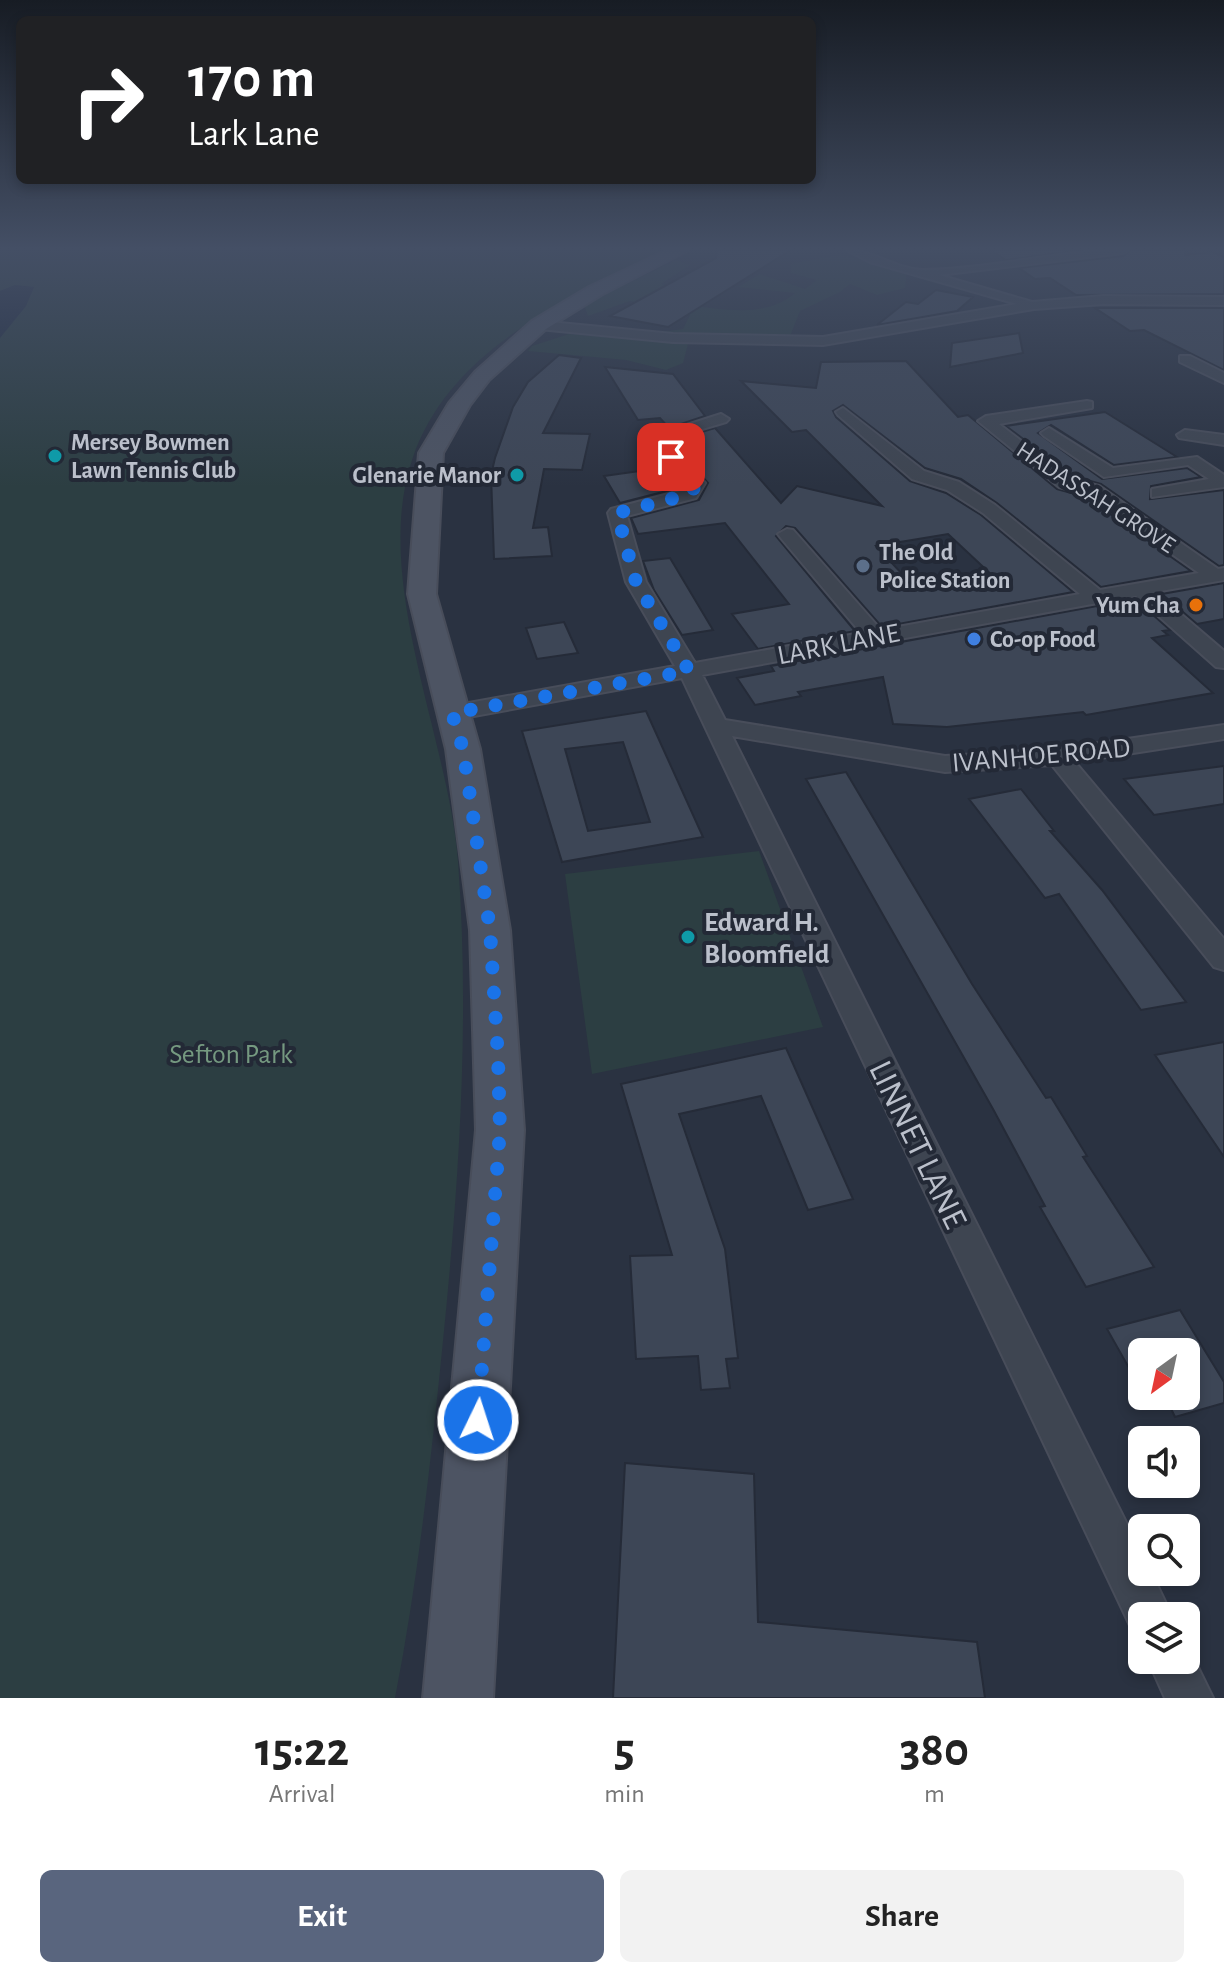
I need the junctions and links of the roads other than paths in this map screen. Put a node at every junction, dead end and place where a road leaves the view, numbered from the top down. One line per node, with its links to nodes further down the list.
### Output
1 (534, 329): 21 (street)
2 (583, 329): 3 (street)
3 (892, 329)
4 (1185, 359): 5 (street)
5 (1224, 379)
6 (1087, 405): 15 (street, HADASSAH GROVE)
7 (843, 412): 17 (street)
8 (721, 419): 20 (street, LINNET LANE)
9 (1049, 433): 11 (street)
10 (1224, 440): 11 (street)
11 (1187, 442): 12 (street)
12 (1224, 482): 13 (street)
13 (1158, 493)
14 (787, 534): 18 (street)
15 (1219, 575): 16 (street, LARK LANE)
16 (1140, 589): 17 (street, LARK LANE); 19 (street)
17 (1096, 597): 18 (street, LARK LANE)
18 (875, 636): 20 (street, LARK LANE)
19 (1224, 662)
20 (689, 671): 21 (street, LARK LANE); 22 (street, LINNET LANE)
21 (452, 713): 28 (street)
22 (715, 726): 24 (street, IVANHOE ROAD); 26 (street, LINNET LANE)
23 (1224, 732): 24 (street, IVANHOE ROAD)
24 (1058, 757): 25 (street)
25 (1224, 959)
26 (1142, 1602)
27 (1178, 1674): 29 (street)
28 (458, 1698)
29 (1189, 1698)

